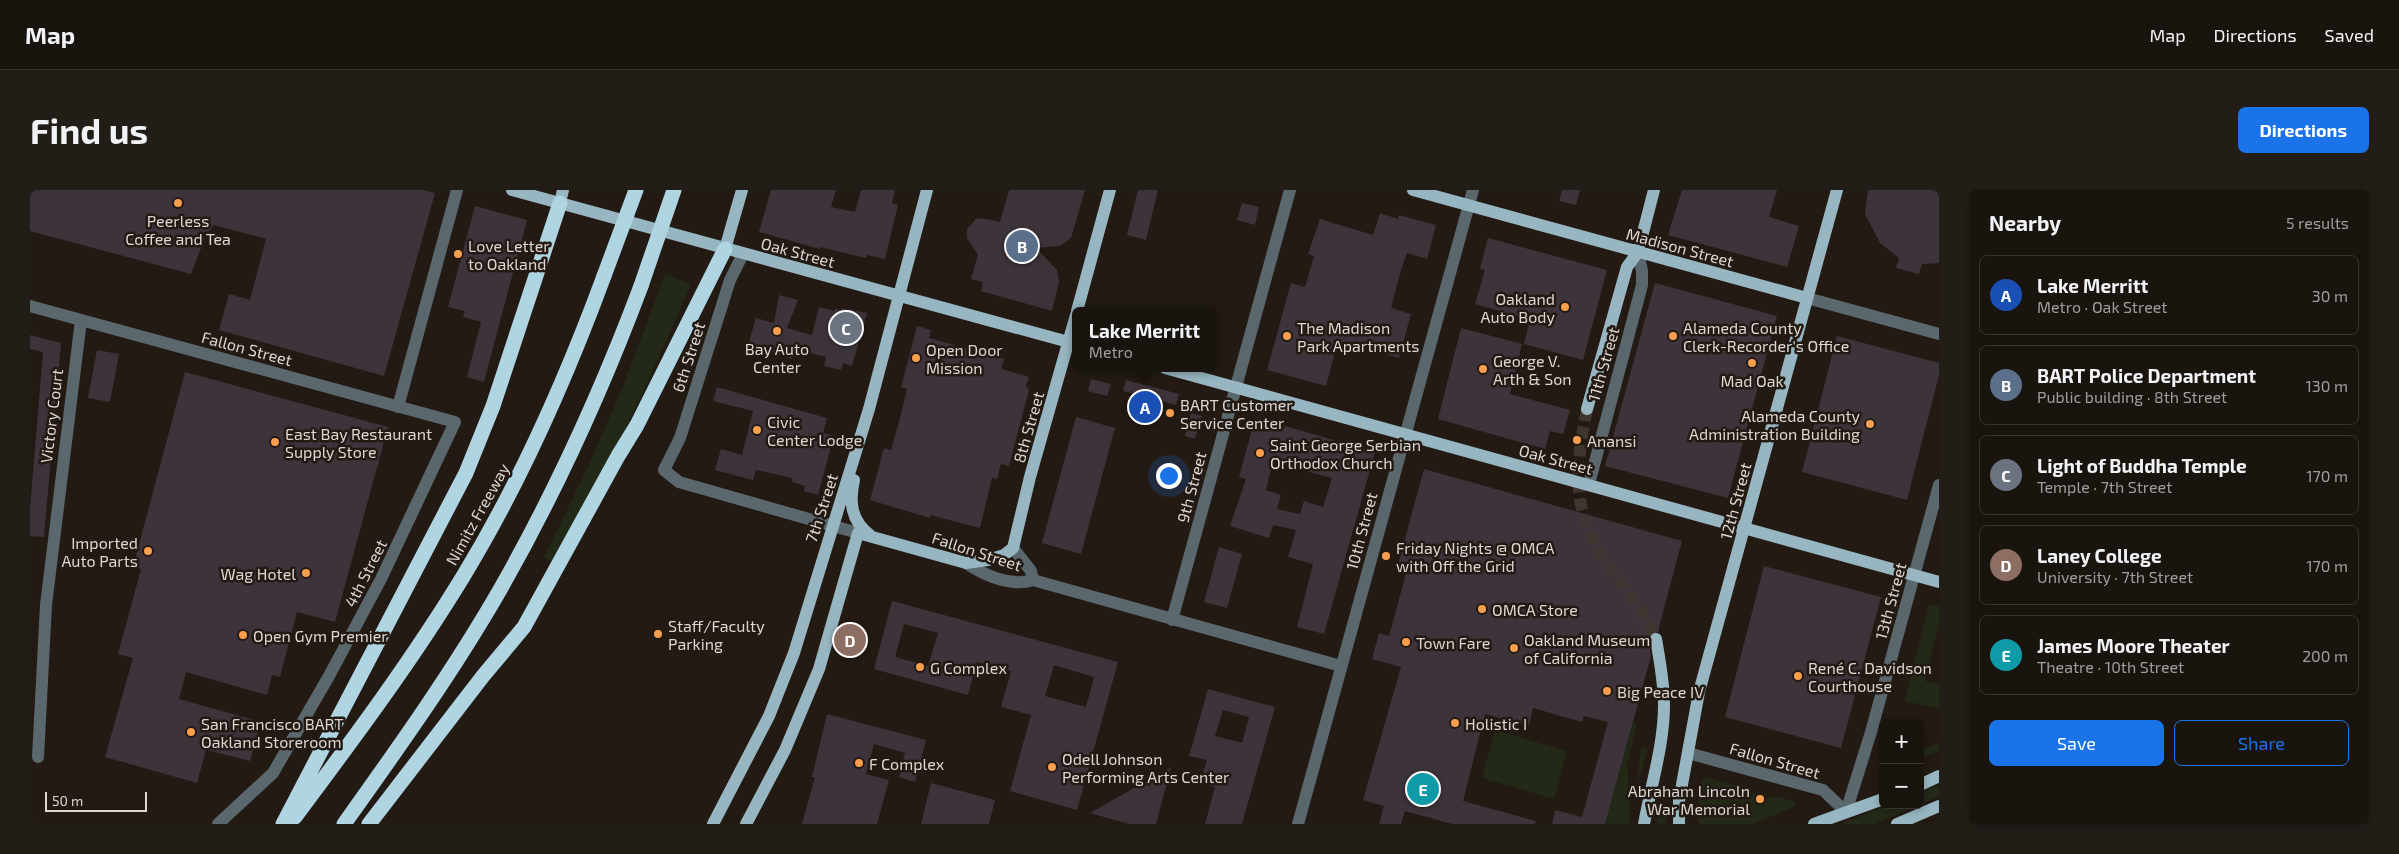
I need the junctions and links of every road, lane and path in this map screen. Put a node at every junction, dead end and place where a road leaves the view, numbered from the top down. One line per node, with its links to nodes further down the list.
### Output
1 (457, 190): 27 (street)
2 (512, 190): 13 (main road, Oak Street)
3 (636, 190): 56 (highway, Nimitz Freeway, bridge)
4 (674, 190): 57 (highway, bridge)
5 (742, 190): 15 (main road)
6 (927, 190): 18 (main road, 7th Street)
7 (1110, 190): 21 (main road)
8 (1290, 190): 26 (street, 9th Street)
9 (1413, 190): 14 (main road, Madison Street)
10 (1473, 190): 14 (street, 10th Street)
11 (1654, 190): 16 (main road, 11th Street)
12 (1837, 190): 19 (main road, 12th Street)
13 (562, 197): 15 (main road, Oak Street); 55 (highway)
14 (1468, 205): 16 (main road, Madison Street); 31 (street, 10th Street)
15 (725, 249): 17 (main road, Oak Street); 58 (highway)
16 (1638, 252): 19 (main road, Madison Street); 29 (main road, 11th Street); 33 (street, 11th Street)
17 (742, 254): 18 (main road, Oak Street); 32 (street, 6th Street)
18 (898, 296): 24 (main road, Oak Street); 28 (main road, 7th Street)
19 (1807, 298): 23 (street, Madison Street); 36 (main road, 12th Street)
20 (30, 306): 22 (street, Fallon Street)
21 (1079, 307)
22 (81, 320): 27 (street, Fallon Street); 48 (street, Victory Court)
23 (1939, 334)
24 (1072, 343): 39 (main road, 8th Street)
25 (1179, 372): 26 (main road, Oak Street)
26 (1235, 388): 31 (main road, Oak Street); 44 (street, 9th Street)
27 (398, 407): 30 (street, Fallon Street)
28 (868, 409): 35 (main road, 7th Street); 38 (main road)
29 (1587, 409)
30 (455, 422): 54 (street, 4th Street)
31 (1404, 435): 33 (main road, Oak Street); 46 (street, 10th Street)
32 (664, 470): 35 (street, Fallon Street)
33 (1589, 484): 36 (main road, Oak Street)
34 (1939, 485): 41 (street, 13th Street)
35 (831, 527): 37 (street, Fallon Street); 59 (main road, 7th Street)
36 (1744, 528): 41 (main road, Oak Street); 47 (main road, 12th Street)
37 (858, 533): 38 (main road, Fallon Street); 60 (main road)
38 (872, 536): 40 (main road, Fallon Street)
39 (1013, 548): 40 (main road); 42 (street)
40 (966, 563): 42 (street, Fallon Street)
41 (1914, 575): 43 (main road, Oak Street); 53 (street, 13th Street)
42 (1033, 580): 44 (street, Fallon Street)
43 (1939, 582)
44 (1172, 620): 46 (street, Fallon Street)
45 (1656, 639): 62 (main road)
46 (1341, 666): 61 (street, 10th Street)
47 (1688, 753): 53 (street, Fallon Street); 63 (main road, 12th Street)
48 (38, 756)
49 (1939, 776): 50 (main road)
50 (1924, 783)
51 (1879, 800): 53 (main road)
52 (1939, 806): 65 (main road)
53 (1846, 812): 64 (main road)
54 (218, 824)
55 (283, 824)
56 (290, 824)
57 (344, 824)
58 (369, 824)
59 (713, 824)
60 (746, 824)
61 (1298, 824)
62 (1644, 824)
63 (1679, 824)
64 (1814, 824)
65 (1897, 824)

